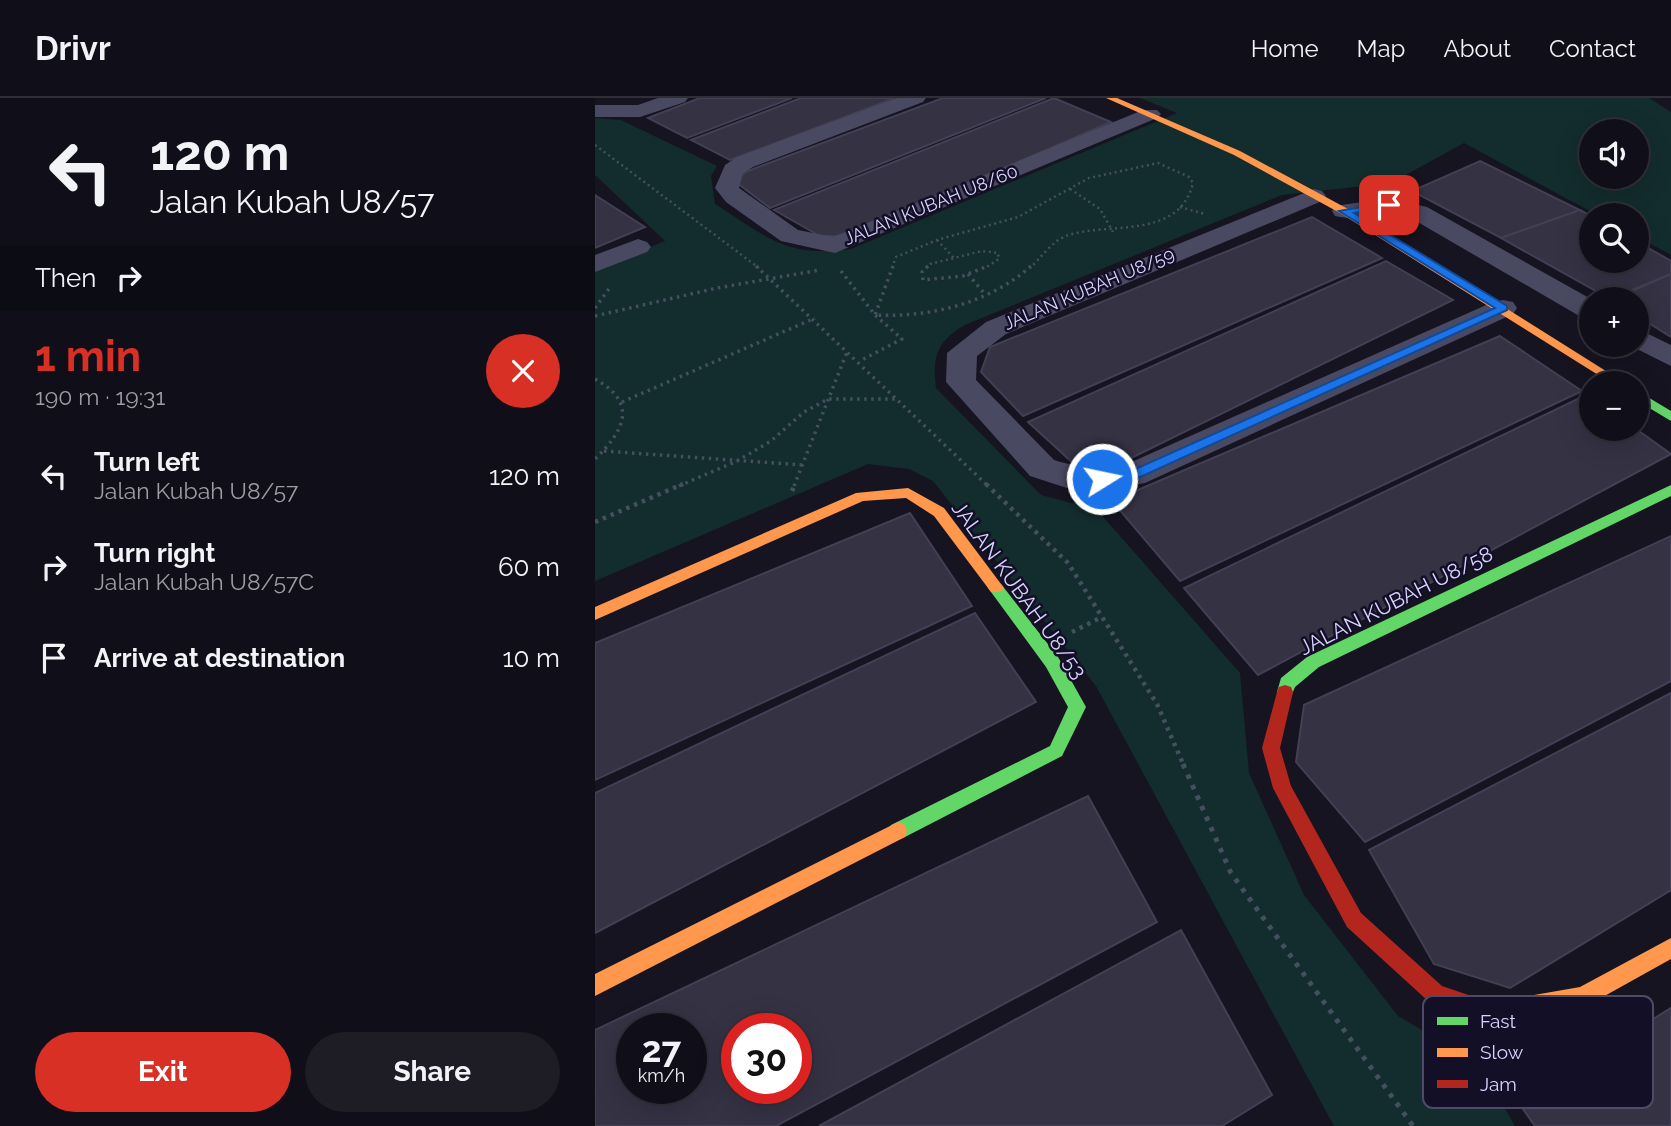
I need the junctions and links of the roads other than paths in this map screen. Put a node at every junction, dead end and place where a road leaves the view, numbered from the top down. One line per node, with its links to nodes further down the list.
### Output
1 (678, 98): 4 (street)
2 (916, 98): 5 (street, JALAN KUBAH U8/60)
3 (1110, 98): 5 (street)
4 (595, 111)
5 (1150, 114): 6 (street)
6 (1314, 196): 7 (street); 11 (street, JALAN KUBAH U8/59)
7 (1344, 211): 10 (street); 11 (street)
8 (638, 247): 9 (street)
9 (595, 264)
10 (1579, 304)
11 (1503, 308): 14 (street)
12 (1649, 344): 13 (street)
13 (1671, 357)
14 (1600, 371)
15 (1649, 403): 16 (street)
16 (1671, 417)
17 (1671, 490): 21 (street, JALAN KUBAH U8/58)
18 (595, 614): 20 (street, JALAN KUBAH U8/53)
19 (1671, 948): 22 (street, JALAN KUBAH U8/58)
20 (595, 985)
21 (1440, 996)
22 (1585, 996)

